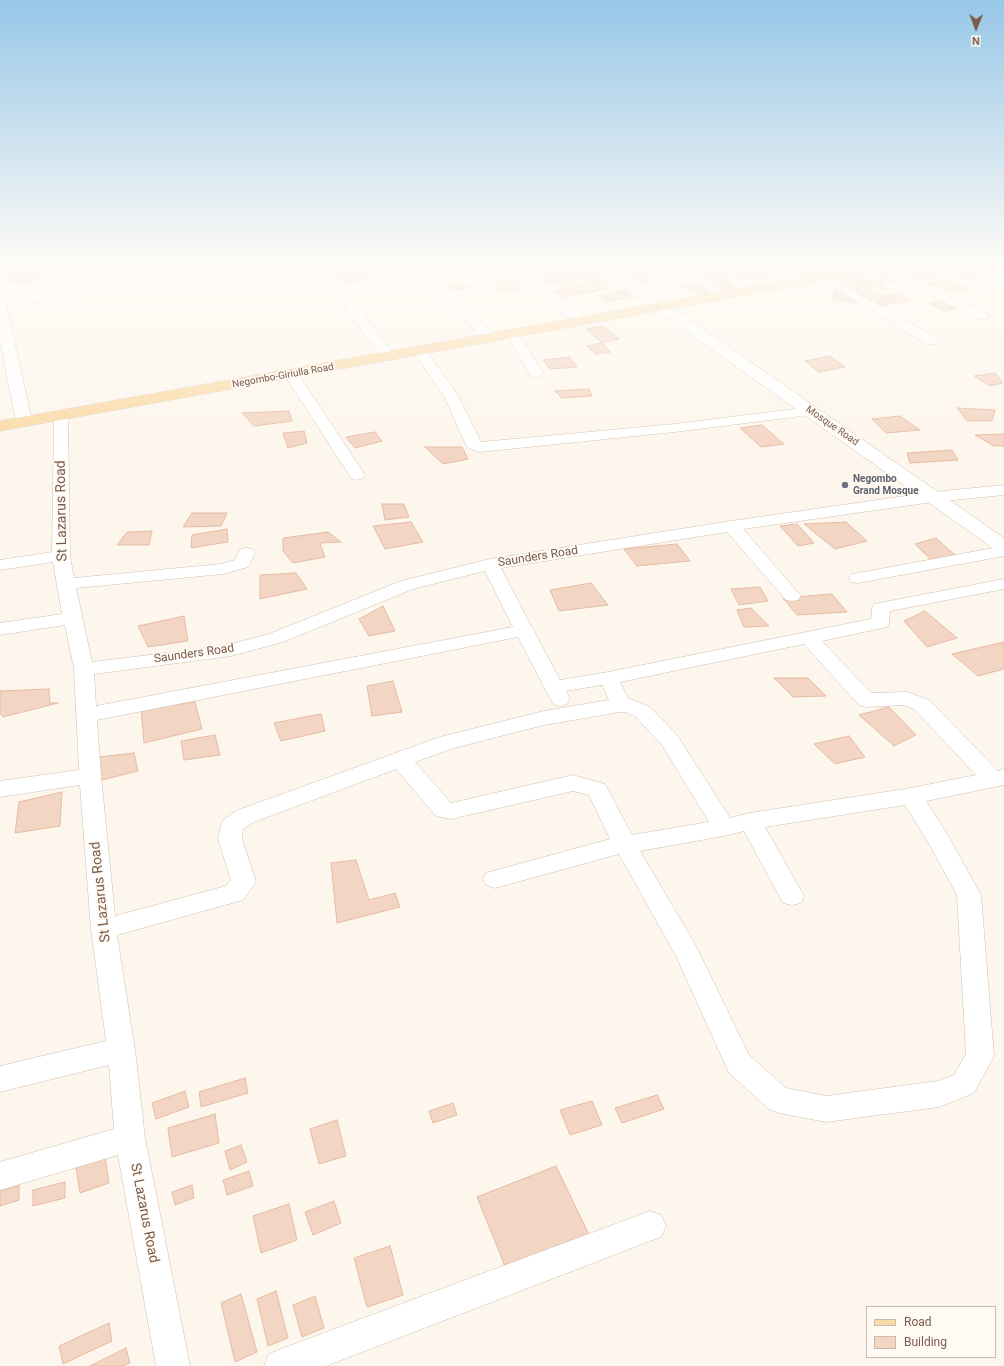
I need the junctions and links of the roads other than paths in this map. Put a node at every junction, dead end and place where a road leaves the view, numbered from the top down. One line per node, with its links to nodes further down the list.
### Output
1 (4, 328): 16 (street)
2 (367, 328): 11 (street)
3 (480, 328): 8 (street)
4 (542, 328): 7 (main road, Negombo-Giriulla Road)
5 (692, 328): 14 (street, Mosque Road)
6 (909, 328): 9 (street)
7 (512, 333): 8 (main road, Negombo-Giriulla Road); 12 (street)
8 (488, 337): 10 (main road, Negombo-Giriulla Road)
9 (932, 341)
10 (419, 350): 11 (main road, Negombo-Giriulla Road); 14 (street)
11 (388, 356): 13 (main road, Negombo-Giriulla Road)
12 (536, 373)
13 (291, 374): 15 (main road, Negombo-Giriulla Road); 18 (street)
14 (810, 411): 20 (street, Mosque Road)
15 (61, 416): 16 (main road, Negombo-Giriulla Road); 25 (street, St Lazarus Road)
16 (24, 421): 17 (main road, Negombo-Giriulla Road)
17 (0, 426)
18 (357, 475)
19 (1004, 490): 20 (street, Saunders Road)
20 (934, 498): 21 (street, Saunders Road); 22 (street, Mosque Road)
21 (731, 526): 26 (street, Saunders Road); 31 (street)
22 (1004, 547)
23 (1004, 551): 28 (street)
24 (246, 554): 29 (street)
25 (61, 556): 27 (street); 29 (street, St Lazarus Road)
26 (490, 564): 34 (street); 36 (street, Saunders Road)
27 (0, 565)
28 (858, 578)
29 (66, 584): 32 (street, St Lazarus Road)
30 (1004, 584): 35 (street)
31 (792, 596)
32 (72, 618): 33 (street); 36 (street, St Lazarus Road)
33 (0, 629)
34 (526, 630): 37 (street); 39 (street)
35 (809, 638): 37 (street); 42 (street)
36 (84, 669): 39 (street, St Lazarus Road)
37 (608, 678): 38 (street)
38 (621, 705): 40 (street); 46 (street)
39 (86, 715): 41 (street, St Lazarus Road)
40 (401, 760): 47 (street); 50 (street)
41 (90, 776): 43 (street); 50 (street, St Lazarus Road)
42 (999, 778): 44 (street)
43 (0, 789)
44 (911, 796): 45 (street); 47 (street)
45 (750, 821): 46 (street); 49 (street)
46 (724, 828): 47 (street)
47 (625, 845): 48 (street)
48 (495, 878)
49 (792, 896)
50 (104, 929): 51 (street, St Lazarus Road)
51 (121, 1050): 52 (street); 53 (street, St Lazarus Road)
52 (0, 1079)
53 (130, 1138): 54 (street); 56 (street, St Lazarus Road)
54 (0, 1176)
55 (650, 1226): 57 (street)
56 (173, 1366)
57 (281, 1366)

